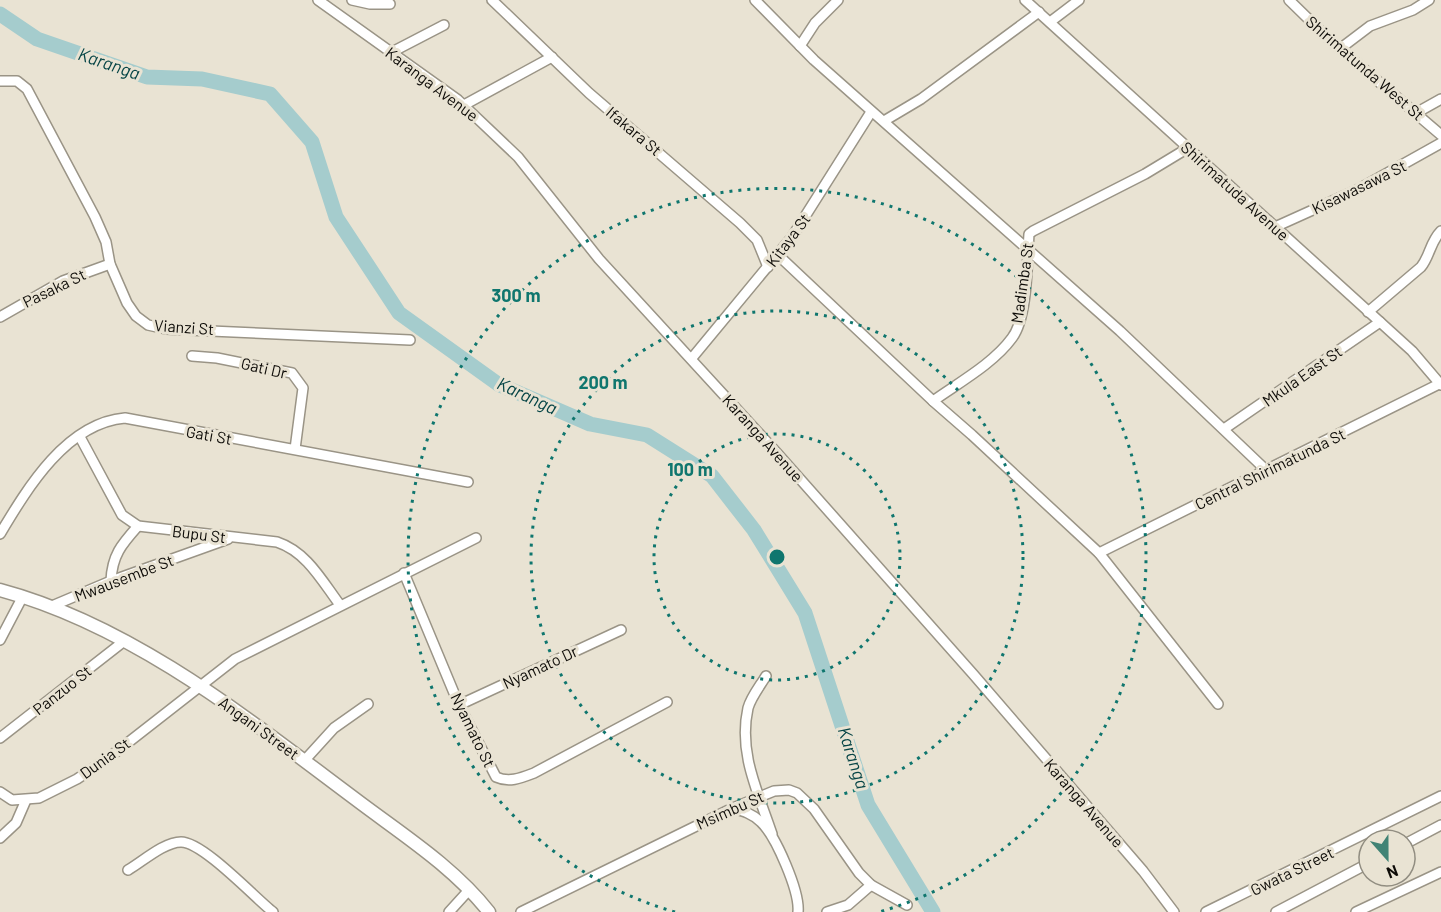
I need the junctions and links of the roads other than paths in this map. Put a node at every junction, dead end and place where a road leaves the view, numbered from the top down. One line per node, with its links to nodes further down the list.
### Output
1 (332, 0): 10 (street)
2 (352, 0): 11 (street)
3 (492, 0): 18 (street, Ifakara St)
4 (755, 0): 15 (street)
5 (838, 0): 15 (street)
6 (1025, 0): 12 (street, Shirimatuda Avenue)
7 (1079, 0): 13 (street)
8 (1289, 0): 16 (street, Shirimatunda West St)
9 (1429, 0): 16 (street)
10 (320, 1): 17 (street, Karanga Avenue)
11 (390, 4)
12 (1039, 12): 13 (street, Shirimatuda Avenue); 24 (street)
13 (1050, 22): 27 (street, Shirimatuda Avenue)
14 (444, 25): 17 (street)
15 (800, 46): 22 (street)
16 (1341, 48): 23 (street, Shirimatunda West St)
17 (392, 52): 21 (street, Karanga Avenue)
18 (552, 57): 21 (street); 33 (street, Ifakara St)
19 (0, 81): 32 (street, Vianzi St)
20 (1441, 99): 23 (street)
21 (464, 105): 39 (street, Karanga Avenue)
22 (871, 112): 24 (street); 31 (street, Kitaya St)
23 (1416, 113): 25 (street, Shirimatunda West St)
24 (884, 121): 30 (street)
25 (1441, 135)
26 (1441, 144): 28 (street, Kisawasawa St)
27 (1188, 147): 28 (street, Shirimatuda Avenue); 30 (street, Madimba St)
28 (1275, 227): 34 (street, Shirimatuda Avenue)
29 (1441, 231): 34 (street)
30 (1029, 251): 41 (street, Madimba St); 42 (street)
31 (779, 256): 33 (street, Kitaya St); 41 (street)
32 (110, 264): 35 (street, Pasaka St); 37 (street, Vianzi St)
33 (768, 267): 39 (street, Kitaya St)
34 (1368, 312): 36 (street, Shirimatuda Avenue)
35 (0, 317)
36 (1380, 322): 40 (street, Shirimatuda Avenue); 42 (street, Mkula East St)
37 (410, 340)
38 (192, 356): 44 (street, Gati Dr)
39 (692, 358): 91 (street, Karanga Avenue)
40 (1441, 384): 45 (street, Central Shirimatunda St)
41 (933, 401): 51 (street)
42 (1224, 429): 45 (street)
43 (80, 437): 44 (street, Gati St); 47 (street); 48 (street, Gati St)
44 (295, 448): 46 (street, Gati St)
45 (1267, 471): 51 (street, Central Shirimatunda St)
46 (468, 482)
47 (138, 526): 49 (street, Bupu St); 53 (street)
48 (0, 534)
49 (230, 538): 53 (street, Mwausembe St); 56 (street, Bupu St)
50 (476, 538): 52 (street)
51 (1099, 553): 65 (street)
52 (404, 573): 56 (street); 66 (street, Nyamato St)
53 (111, 581): 57 (street, Mwausembe St)
54 (0, 590): 55 (street, Angani Street)
55 (23, 596): 57 (street, Angani Street); 59 (street)
56 (340, 605): 62 (street)
57 (52, 606): 60 (street, Angani Street)
58 (621, 630): 66 (street, Nyamato Dr)
59 (0, 640)
60 (123, 642): 62 (street, Angani Street); 67 (street, Panzuo St)
61 (766, 676): 71 (street)
62 (199, 686): 68 (street, Angani Street); 72 (street, Dunia St)
63 (667, 702): 66 (street, Nyamato St)
64 (368, 704): 68 (street)
65 (1218, 704)
66 (459, 705)
67 (0, 738)
68 (304, 761): 82 (street, Angani Street)
69 (0, 792): 72 (street)
70 (1441, 796): 92 (street, Gwata Street)
71 (760, 797): 73 (street, Msimbu St); 75 (street); 81 (street, Msimbu St)
72 (26, 800): 76 (street)
73 (733, 808): 75 (street); 88 (street, Msimbu St)
74 (1441, 825): 77 (street)
75 (772, 834): 89 (street)
76 (0, 837)
77 (1417, 838)
78 (1357, 869): 93 (street)
79 (128, 870): 85 (street)
80 (1441, 872): 94 (street)
81 (871, 885): 83 (street, Msimbu St); 90 (street)
82 (469, 890): 84 (street); 87 (street, Angani Street)
83 (907, 905)
84 (452, 908): 86 (street)
85 (273, 912)
86 (465, 912)
87 (489, 912)
88 (521, 912)
89 (798, 912)
90 (827, 912)
91 (1174, 912)
92 (1206, 912)
93 (1276, 912)
94 (1356, 912)

